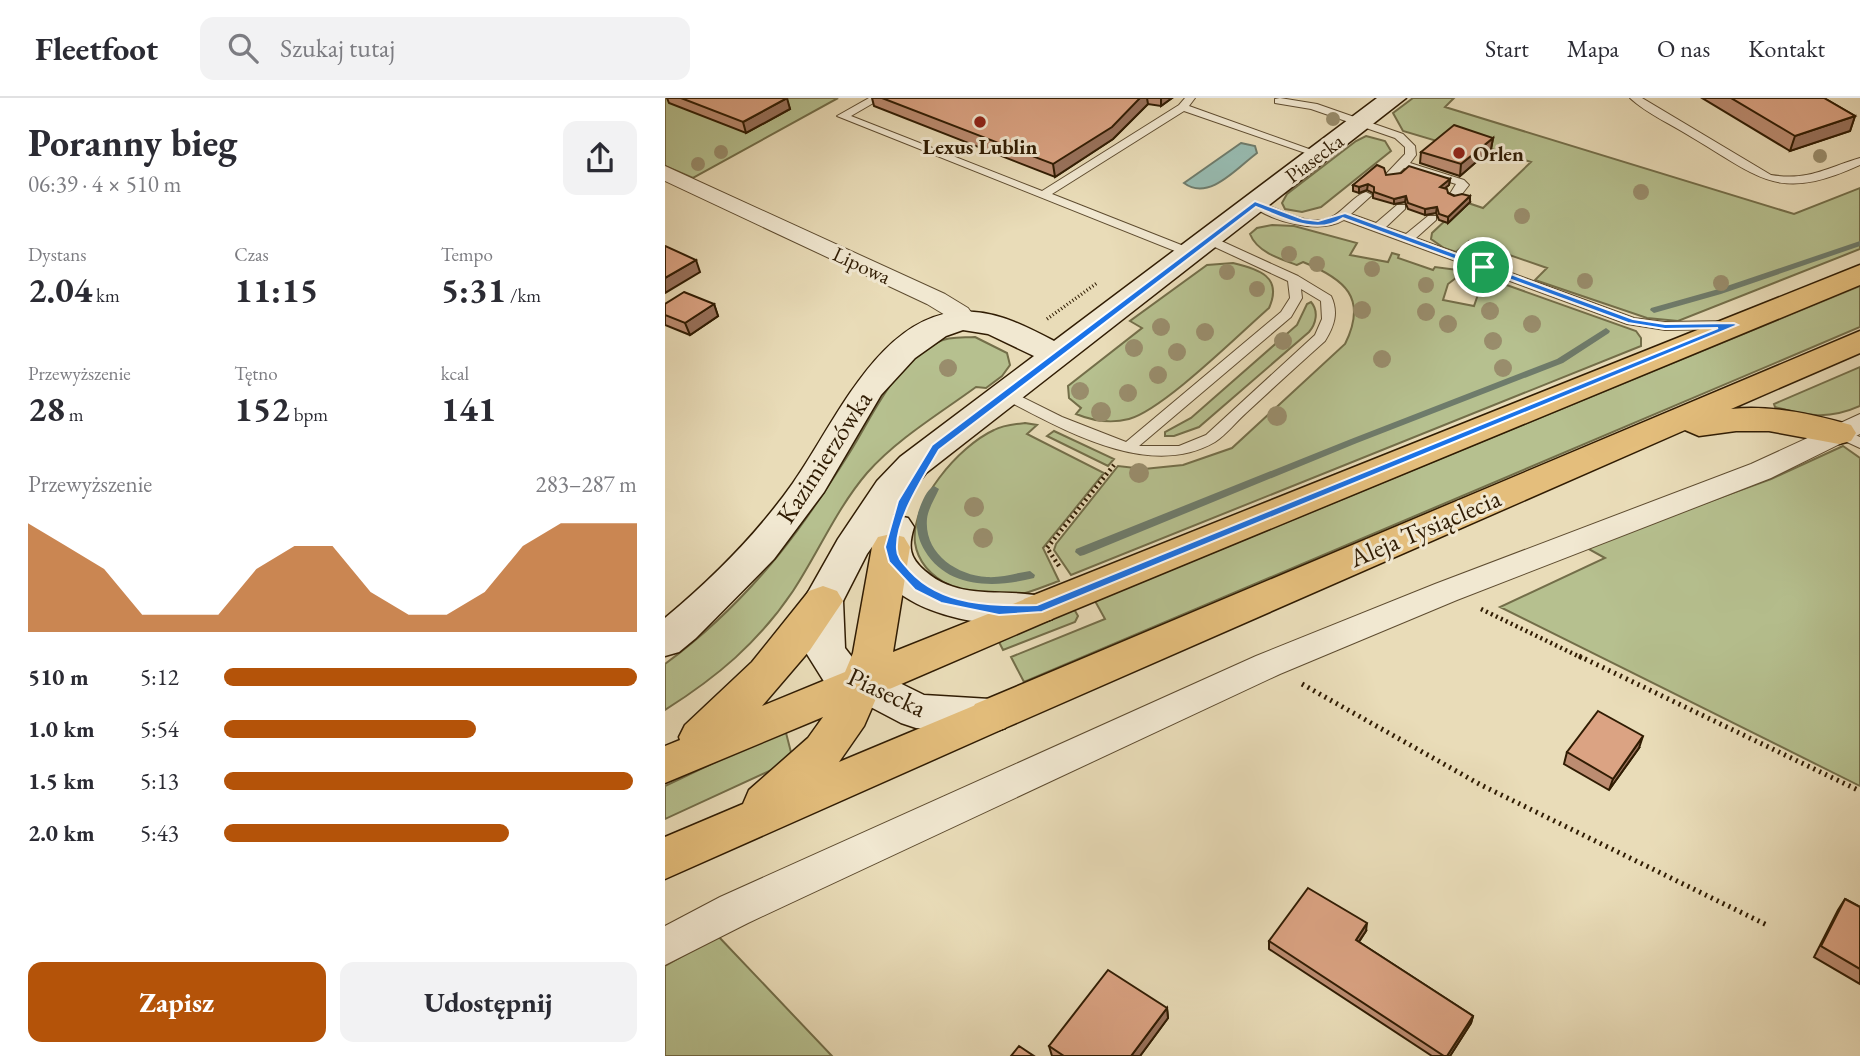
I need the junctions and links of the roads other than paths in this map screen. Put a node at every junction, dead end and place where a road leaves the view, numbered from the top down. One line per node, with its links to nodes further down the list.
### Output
1 (877, 98): 14 (lane)
2 (1393, 98): 6 (street, Piasecka)
3 (1635, 98): 8 (lane)
4 (1278, 99): 6 (lane)
5 (1187, 102): 7 (lane); 14 (lane)
6 (1363, 121): 7 (street, Piasecka); 9 (lane)
7 (1318, 155): 17 (street, Piasecka)
8 (1860, 161)
9 (1403, 163): 11 (lane); 12 (lane)
10 (665, 173): 26 (street, Lipowa)
11 (1438, 175): 13 (lane); 16 (lane)
12 (1390, 176)
13 (1424, 187)
14 (1043, 195): 23 (lane)
15 (1366, 195): 19 (lane)
16 (1454, 197)
17 (1255, 204): 19 (lane); 23 (street, Piasecka)
18 (1401, 207): 21 (lane)
19 (1342, 215): 21 (lane)
20 (1432, 218): 22 (lane)
21 (1378, 228): 22 (lane)
22 (1408, 239): 27 (lane)
23 (1199, 246): 25 (lane); 29 (street, Piasecka)
24 (1860, 274): 27 (main road)
25 (1294, 279): 34 (lane); 34 (lane)
26 (964, 320): 29 (street, Lipowa); 38 (street, Kazimierzówka)
27 (1734, 325): 37 (main road)
28 (1860, 341): 32 (main road, Aleja Tysiąclecia)
29 (1057, 355): 30 (street, Piasecka)
30 (1005, 394): 33 (street, Piasecka); 34 (lane)
31 (1853, 433): 32 (main road); 44 (street)
32 (1635, 438): 40 (main road, Aleja Tysiąclecia)
33 (936, 448): 35 (street, Piasecka); 36 (street, Piasecka)
34 (1128, 448)
35 (891, 547): 37 (street); 39 (main road)
36 (823, 601): 39 (street, Piasecka); 41 (main road)
37 (1038, 609): 39 (main road)
38 (665, 640)
39 (861, 681): 40 (street, Piasecka); 41 (main road); 42 (main road)
40 (990, 716): 42 (main road, Aleja Tysiąclecia)
41 (667, 764)
42 (740, 825): 43 (main road, Aleja Tysiąclecia)
43 (665, 859)
44 (665, 946)

